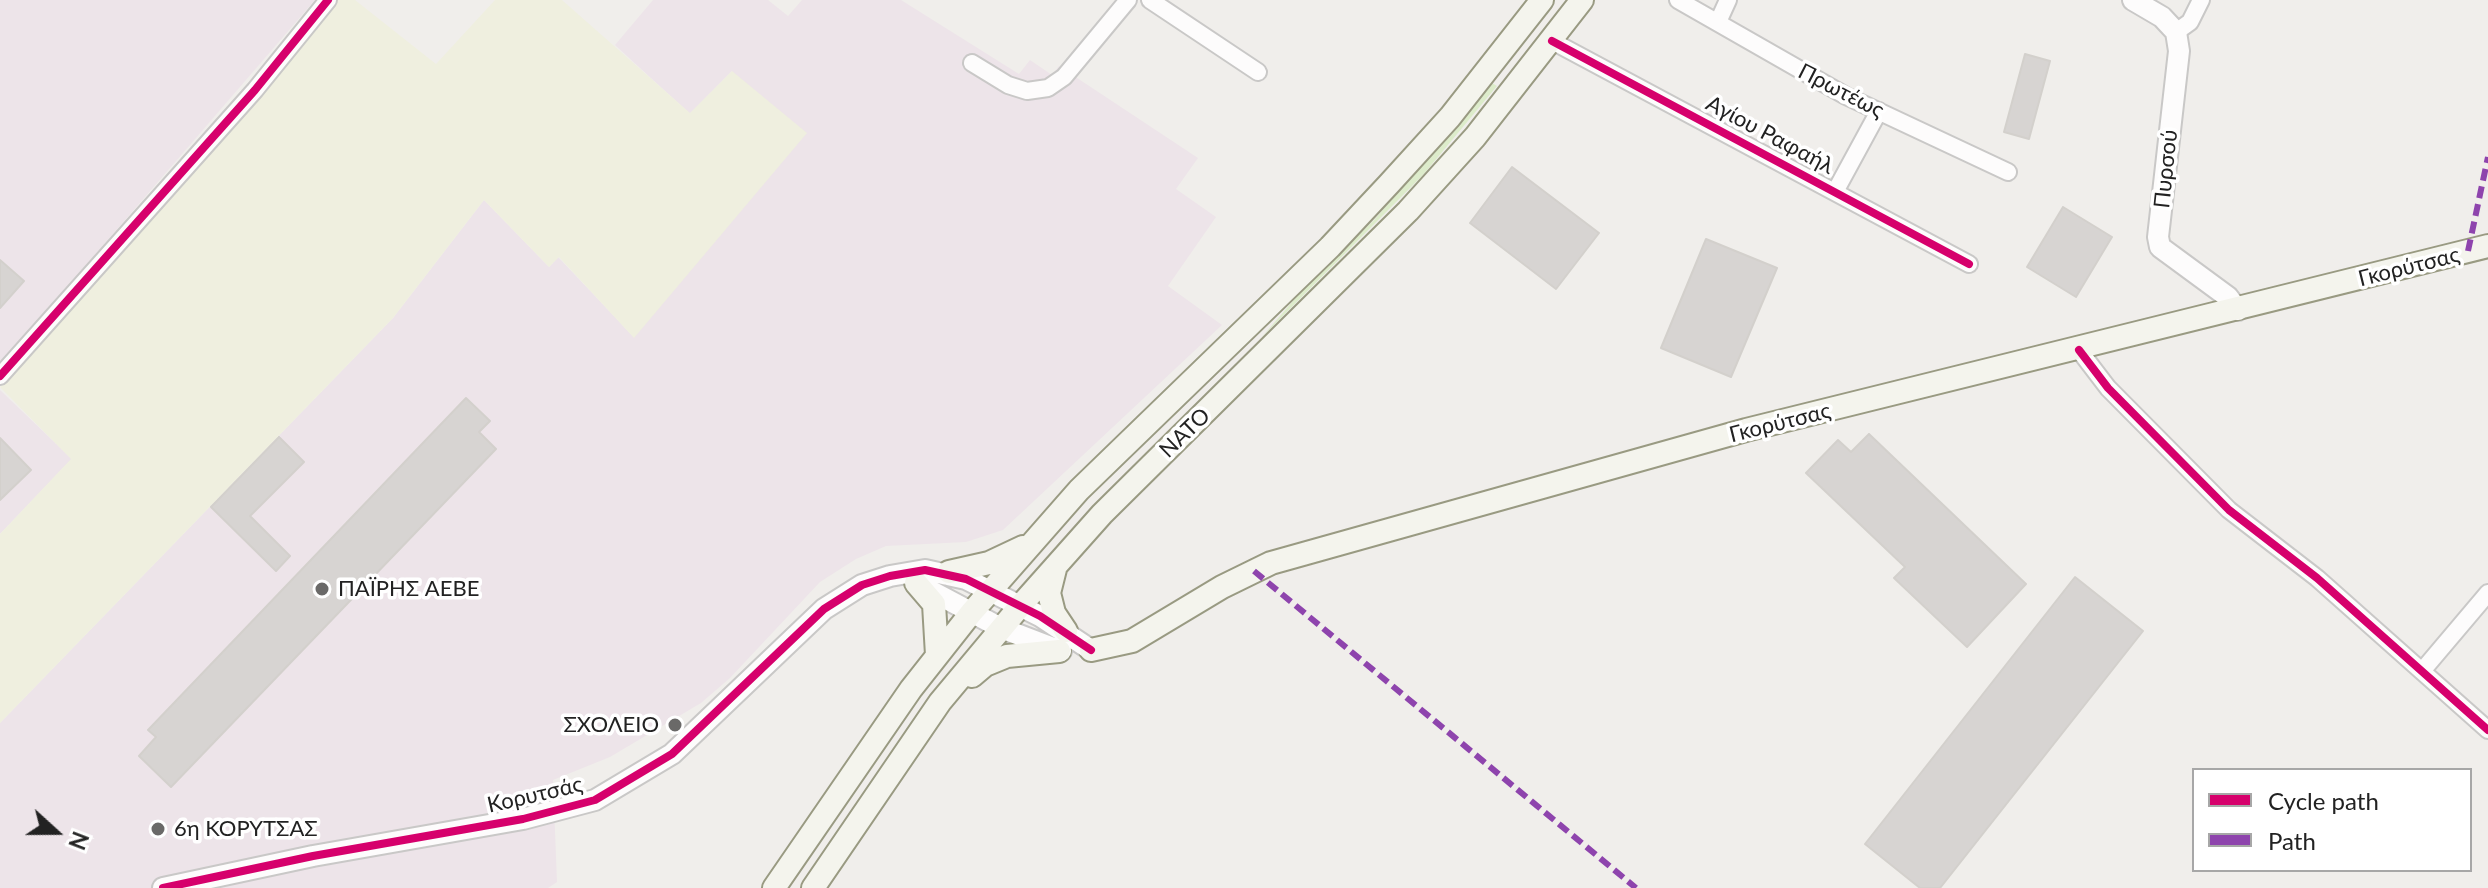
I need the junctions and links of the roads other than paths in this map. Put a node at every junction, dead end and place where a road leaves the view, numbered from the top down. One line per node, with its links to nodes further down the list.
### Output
1 (328, 0): 22 (street)
2 (1128, 0): 13 (street)
3 (1150, 0): 14 (street)
4 (1542, 0): 23 (main road, ΝΑΤΟ)
5 (1582, 0): 12 (main road, ΝΑΤΟ)
6 (1678, 0): 10 (street, Πρωτέως)
7 (1728, 0): 10 (street)
8 (2133, 0): 11 (street)
9 (2201, 0): 11 (street)
10 (1718, 22): 15 (street, Πρωτέως)
11 (2176, 32): 20 (street, Πυρσού)
12 (1552, 41): 17 (street, Αγίου Ραφαήλ); 24 (main road, ΝΑΤΟ)
13 (972, 63)
14 (1258, 72)
15 (1879, 111): 16 (street, Πρωτέως); 17 (street)
16 (2008, 172)
17 (1836, 190): 19 (street, Αγίου Ραφαήλ)
18 (2488, 246): 20 (main road, Γκορύτσας)
19 (1969, 264)
20 (2238, 310): 21 (main road, Γκορύτσας)
21 (2079, 350): 34 (main road, Γκορύτσας); 36 (street)
22 (0, 376)
23 (1032, 543): 25 (main road); 28 (main road, ΝΑΤΟ)
24 (1055, 566): 30 (main road, ΝΑΤΟ); 33 (main road)
25 (949, 572): 26 (street, Κορυτσάς); 28 (street)
26 (890, 576): 27 (street); 39 (street, Κορυτσάς)
27 (916, 583): 31 (street); 35 (main road)
28 (992, 589): 30 (street); 31 (main road, ΝΑΤΟ)
29 (2488, 593): 36 (street)
30 (1021, 605): 32 (main road, ΝΑΤΟ); 33 (street)
31 (971, 613): 32 (street); 35 (main road, ΝΑΤΟ)
32 (1001, 628): 33 (street); 37 (main road, ΝΑΤΟ)
33 (1062, 641): 34 (street); 37 (main road)
34 (1091, 650)
35 (937, 655): 40 (main road, ΝΑΤΟ)
36 (2422, 671): 38 (street)
37 (940, 702): 41 (main road, ΝΑΤΟ)
38 (2488, 730)
39 (163, 888)
40 (774, 888)
41 (813, 888)

